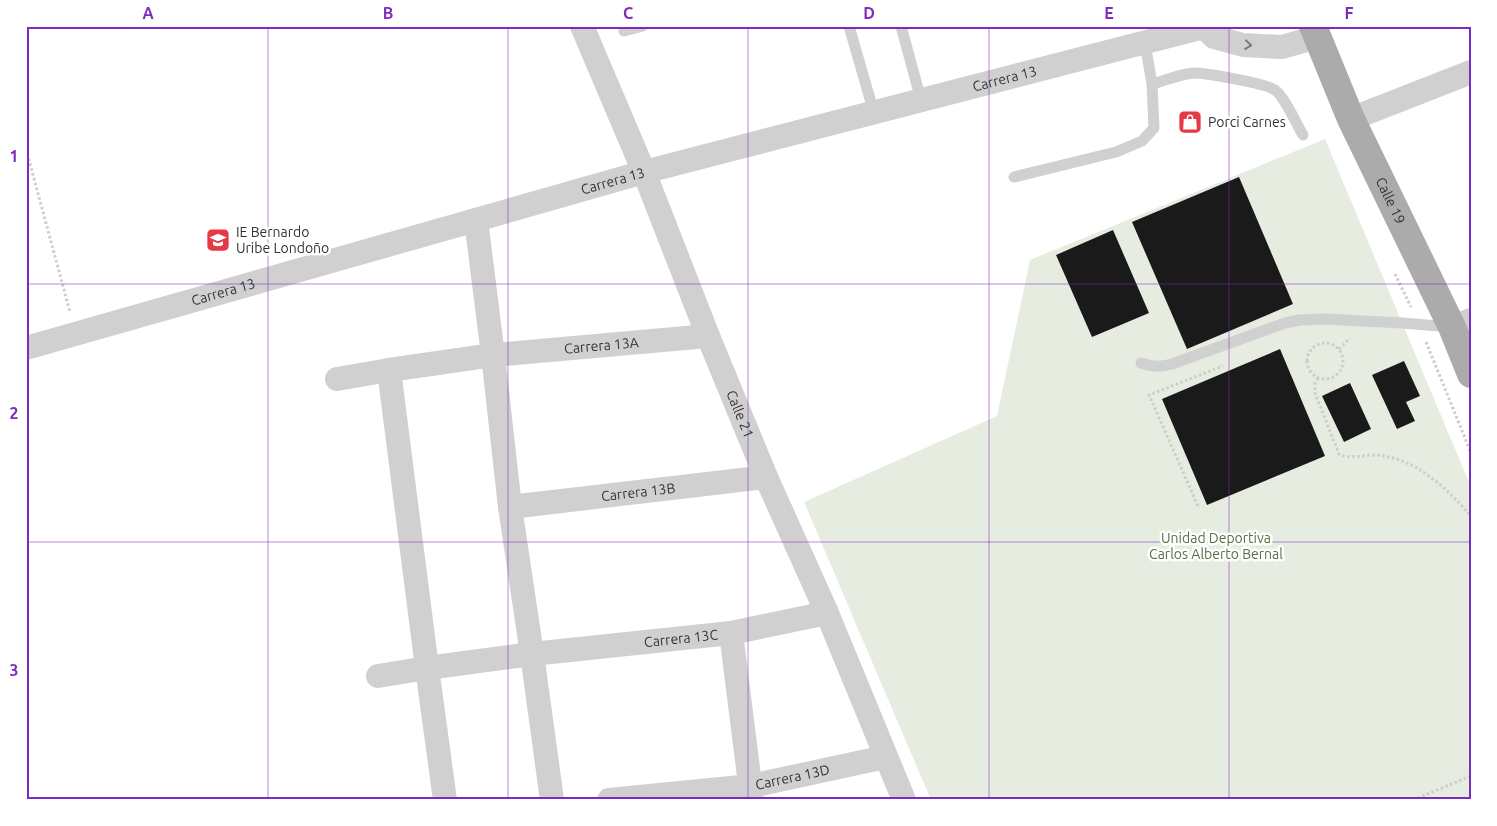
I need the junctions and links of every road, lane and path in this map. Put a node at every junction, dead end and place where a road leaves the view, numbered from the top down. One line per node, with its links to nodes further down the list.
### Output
1 (582, 26): 16 (street, Calle 21)
2 (643, 26): 6 (lane)
3 (849, 26): 12 (lane)
4 (901, 26): 11 (lane)
5 (1205, 27): 7 (street, Carrera 13, one-way to 7); 8 (street, Carrera 13)
6 (624, 31)
7 (1315, 32): 13 (main road, Calle 19)
8 (1145, 43): 10 (lane); 11 (street, Carrera 13)
9 (1471, 72): 13 (street)
10 (1152, 84): 14 (lane); 17 (lane)
11 (921, 100): 12 (street, Carrera 13)
12 (874, 112): 16 (street, Carrera 13)
13 (1351, 119): 20 (main road, Calle 19)
14 (1303, 135)
15 (26, 149): 22 (path)
16 (644, 172): 18 (street, Carrera 13); 23 (street, Calle 21)
17 (1014, 177)
18 (476, 220): 22 (street, Carrera 13); 25 (street)
19 (1394, 270): 21 (path)
20 (1461, 323): 21 (lane); 29 (main road, Calle 19)
21 (1419, 324): 26 (lane); 32 (path)
22 (76, 334): 24 (street, Carrera 13)
23 (708, 336): 25 (street, Carrera 13A); 33 (street, Calle 21)
24 (26, 348)
25 (494, 354): 28 (street, Carrera 13A); 35 (street)
26 (1141, 363)
27 (1229, 364): 34 (path)
28 (389, 370): 31 (street, Carrera 13A); 40 (street)
29 (1471, 374)
30 (1318, 378): 30 (path); 36 (path)
31 (337, 379)
32 (1471, 453)
33 (766, 478): 35 (street, Carrera 13B); 37 (street, Calle 21)
34 (1198, 506)
35 (510, 507): 39 (street)
36 (1471, 516)
37 (827, 614): 38 (street, Carrera 13C); 42 (street, Calle 21)
38 (731, 633): 39 (street, Carrera 13C); 44 (street)
39 (532, 654): 40 (street, Carrera 13C); 47 (street)
40 (427, 668): 41 (street, Carrera 13C); 46 (street)
41 (378, 676)
42 (885, 757): 44 (street, Carrera 13D); 49 (street, Calle 21)
43 (1471, 776): 45 (path)
44 (752, 793): 48 (street, Carrera 13D)
45 (1415, 799)
46 (445, 800)
47 (552, 800)
48 (609, 800)
49 (904, 800)

